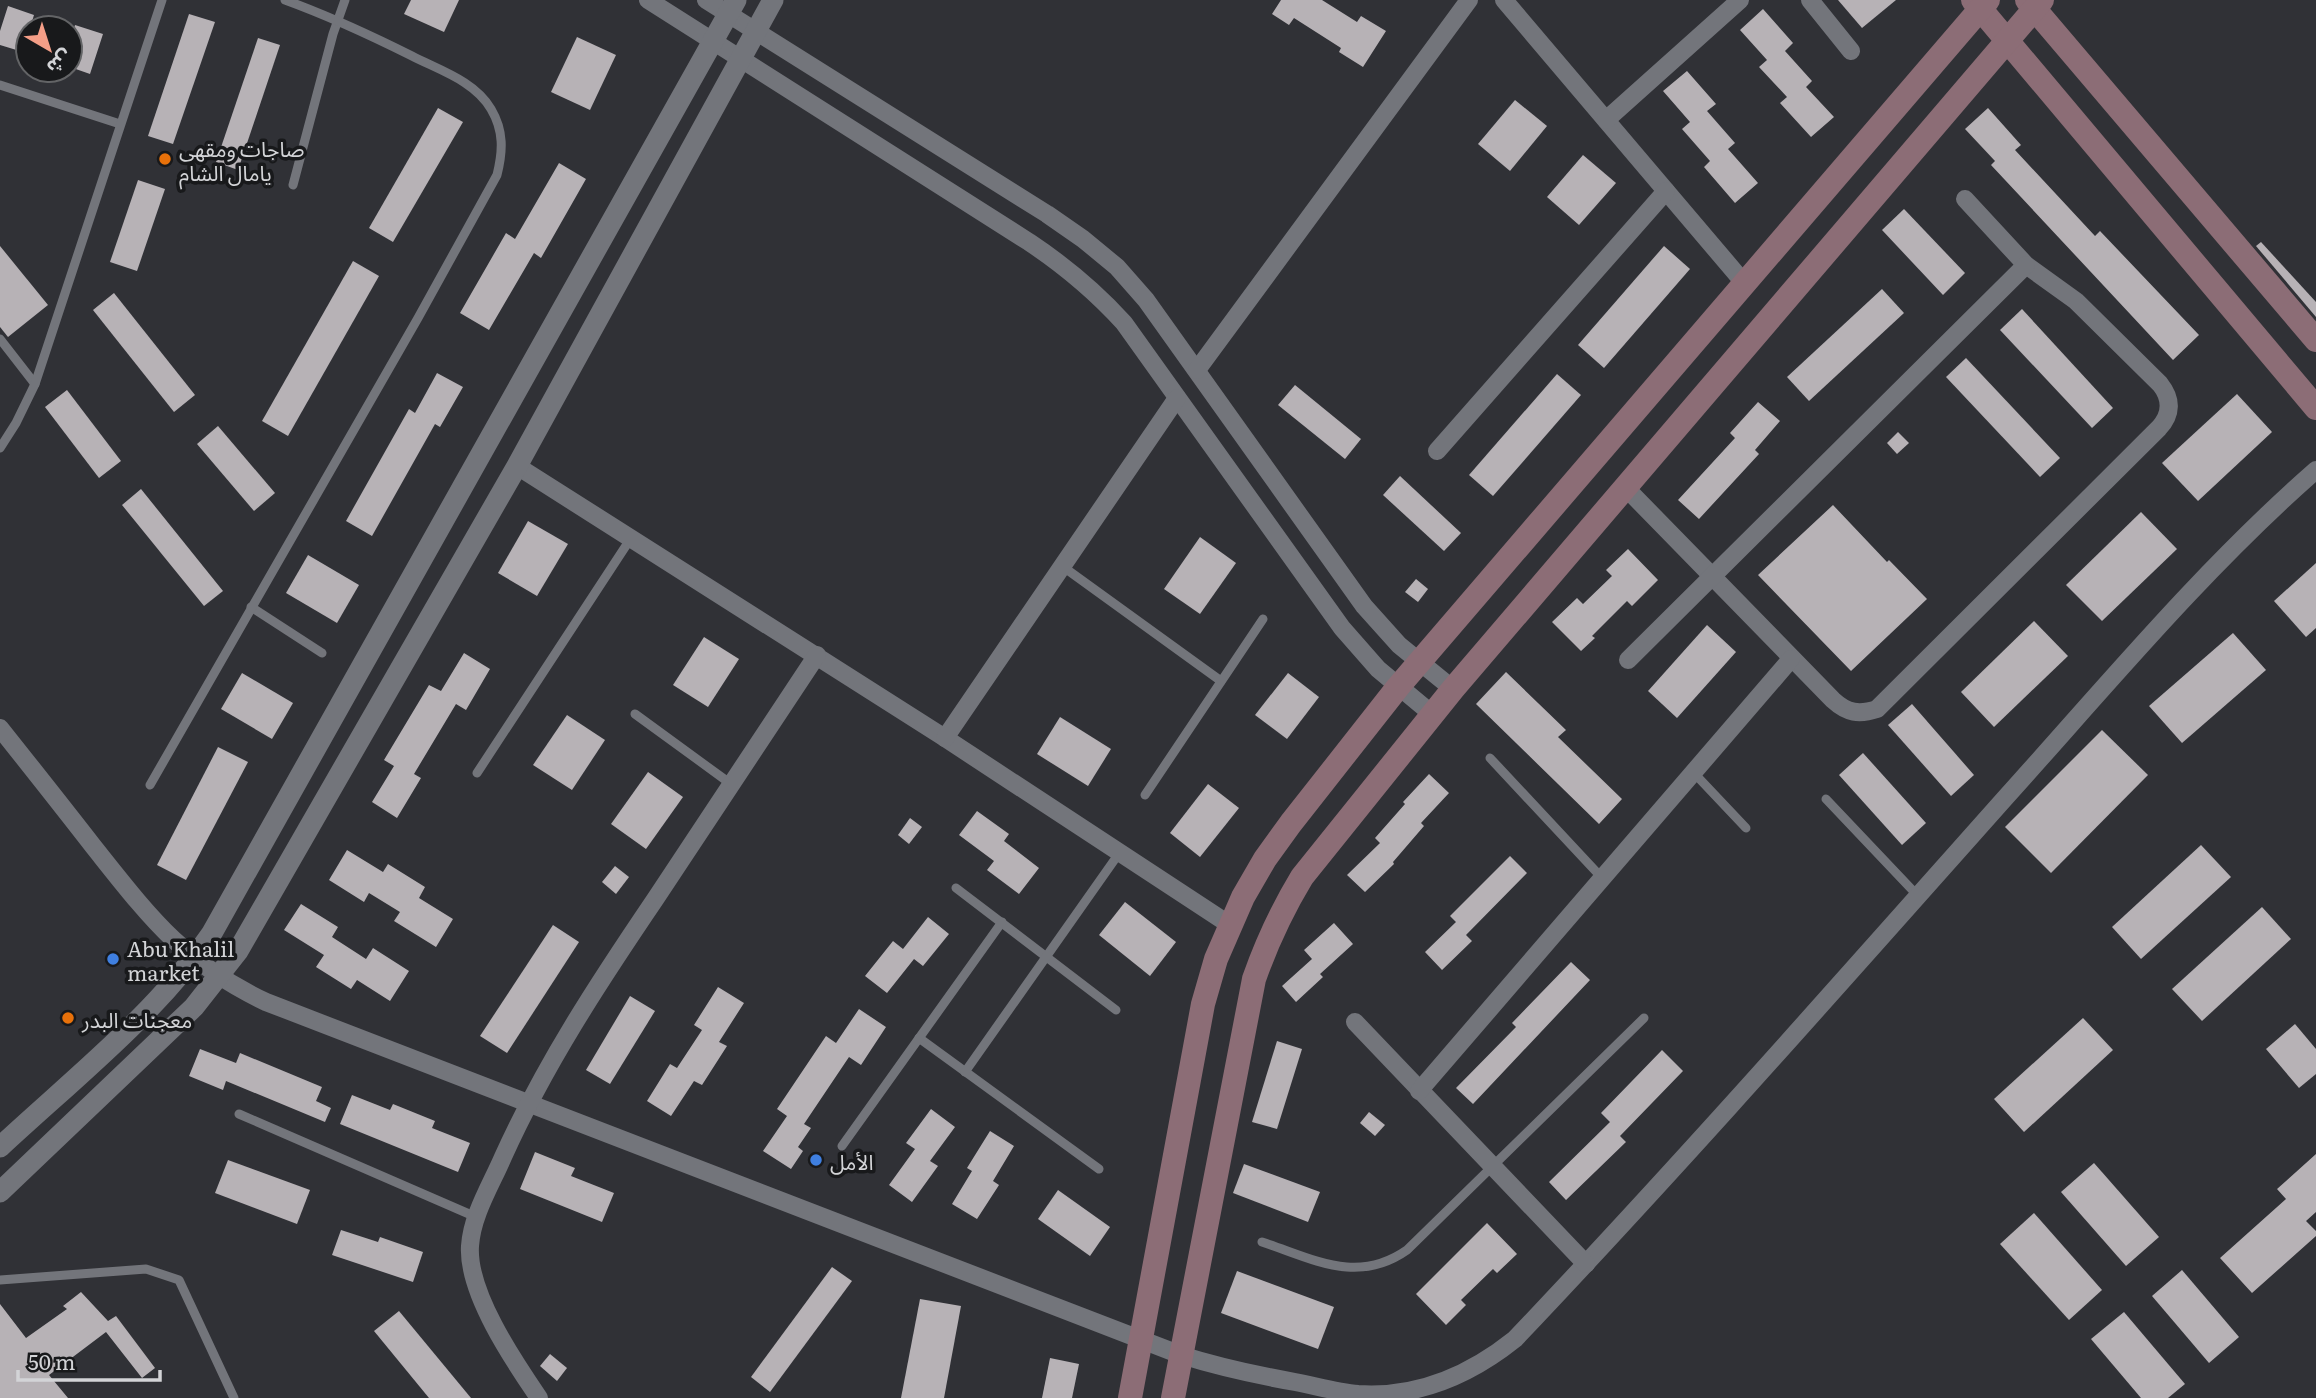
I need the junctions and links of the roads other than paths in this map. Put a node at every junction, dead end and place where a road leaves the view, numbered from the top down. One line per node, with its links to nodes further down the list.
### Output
1 (162, 0): 22 (lane)
2 (285, 0): 14 (lane)
3 (345, 0): 14 (lane)
4 (648, 0): 17 (street)
5 (706, 0): 13 (street)
6 (773, 0): 15 (street)
7 (1469, 0): 30 (street)
8 (1504, 0): 21 (street)
9 (1740, 0): 21 (street)
10 (1810, 0): 18 (street)
11 (1980, 3): 16 (main road); 27 (main road)
12 (2035, 3): 16 (main road); 29 (main road)
13 (732, 7): 15 (street); 17 (street)
14 (338, 19): 23 (lane); 42 (lane)
15 (755, 31): 19 (street); 30 (street)
16 (2008, 41): 33 (main road); 38 (main road)
17 (712, 43): 19 (street); 71 (street)
18 (1851, 51)
19 (740, 59): 32 (street); 36 (street)
20 (0, 85): 22 (lane)
21 (1606, 120): 24 (street)
22 (120, 124): 31 (lane)
23 (293, 185)
24 (1666, 191): 27 (street); 35 (street)
25 (1965, 199): 26 (street)
26 (2026, 265): 41 (street); 46 (street)
27 (1745, 284): 48 (main road)
28 (0, 339): 31 (lane)
29 (2316, 341)
30 (1197, 370): 48 (street)
31 (35, 384): 34 (lane)
32 (1177, 398): 40 (street); 50 (street)
33 (2316, 408)
34 (0, 448)
35 (1437, 451)
36 (517, 466): 39 (street); 72 (street)
37 (2316, 470): 67 (street)
38 (1626, 488): 41 (street); 51 (main road)
39 (631, 538): 45 (street); 57 (lane)
40 (1062, 566): 49 (lane); 55 (street)
41 (1712, 577): 46 (street); 47 (street)
42 (251, 607): 44 (lane); 60 (lane)
43 (1262, 619): 49 (lane)
44 (322, 653)
45 (817, 656): 55 (street); 59 (street)
46 (1791, 659): 58 (street)
47 (1628, 660)
48 (1419, 663): 50 (main road); 51 (street)
49 (1221, 681): 61 (lane)
50 (1398, 687): 53 (street); 69 (main road)
51 (1453, 689): 53 (main road)
52 (635, 714): 59 (lane)
53 (1432, 714): 91 (main road)
54 (0, 727): 71 (street)
55 (945, 737): 64 (street)
56 (1490, 758): 65 (lane)
57 (477, 773)
58 (1693, 773): 63 (lane); 65 (street)
59 (731, 784): 79 (street)
60 (150, 785)
61 (1145, 795)
62 (1826, 799): 67 (lane)
63 (1746, 828)
64 (1120, 852): 69 (street); 70 (lane)
65 (1603, 879): 78 (street)
66 (956, 888): 68 (lane)
67 (1918, 896): 88 (street)
68 (1002, 922): 70 (lane); 76 (lane)
69 (1230, 925): 90 (main road)
70 (1046, 957): 73 (lane); 77 (lane)
71 (194, 959): 72 (street); 82 (street)
72 (219, 977): 79 (street); 85 (street)
73 (1116, 1010)
74 (1644, 1018): 83 (lane)
75 (1355, 1022): 78 (street)
76 (919, 1038): 77 (lane); 81 (lane)
77 (965, 1072): 84 (lane)
78 (1419, 1091): 83 (street)
79 (528, 1102): 86 (street); 90 (street)
80 (239, 1114): 86 (lane)
81 (842, 1146)
82 (0, 1147)
83 (1492, 1167): 87 (lane); 88 (street)
84 (1099, 1169)
85 (0, 1192)
86 (476, 1217): 93 (street)
87 (1262, 1242)
88 (1586, 1264): 91 (street)
89 (0, 1280): 92 (lane)
90 (1141, 1340): 91 (street); 94 (main road)
91 (1181, 1355): 95 (main road)
92 (234, 1398)
93 (539, 1398)
94 (1130, 1398)
95 (1173, 1398)

